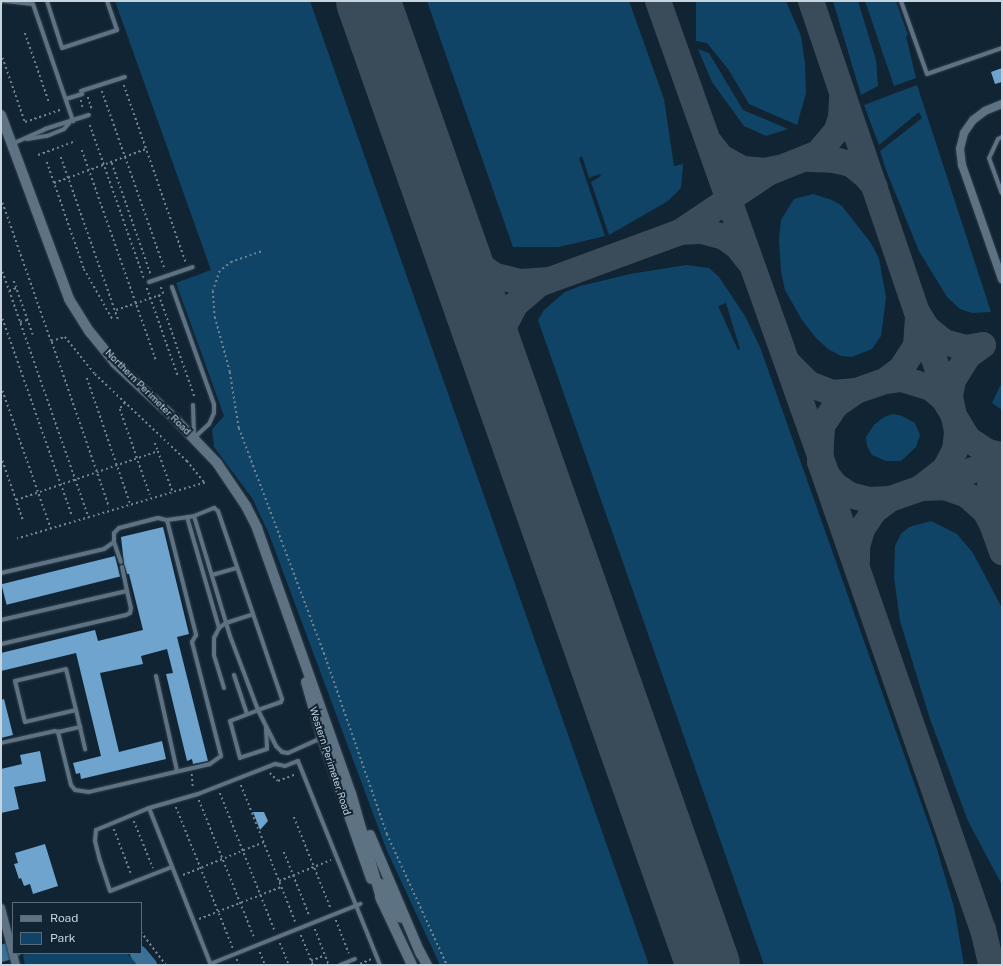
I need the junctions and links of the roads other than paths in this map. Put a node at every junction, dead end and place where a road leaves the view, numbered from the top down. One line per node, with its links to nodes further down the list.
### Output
1 (5, 1): 7 (lane)
2 (47, 1): 3 (lane)
3 (107, 1)
4 (901, 1): 5 (lane)
5 (1002, 48)
6 (125, 77): 7 (lane)
7 (66, 99): 11 (lane)
8 (1002, 104): 17 (street)
9 (1, 115): 14 (street, Northern Perimeter Road)
10 (89, 115): 11 (lane)
11 (72, 122): 13 (lane); 13 (lane)
12 (1002, 138): 15 (lane)
13 (25, 140): 14 (lane)
14 (12, 144): 21 (street, Northern Perimeter Road)
15 (1002, 194)
16 (192, 267): 18 (lane)
17 (1002, 279)
18 (149, 282)
19 (172, 287): 21 (lane)
20 (193, 405): 21 (lane)
21 (194, 438): 25 (street, Northern Perimeter Road)
22 (194, 516): 23 (lane); 27 (lane); 29 (lane)
23 (187, 517): 24 (lane); 34 (lane)
24 (167, 520): 26 (lane); 49 (lane)
25 (257, 528): 36 (street, Western Perimeter Road)
26 (114, 542): 28 (lane); 30 (lane)
27 (238, 568): 29 (lane); 31 (lane)
28 (1, 573)
29 (212, 575): 33 (lane)
30 (127, 590): 32 (lane); 35 (lane)
31 (253, 614): 33 (lane); 41 (lane)
32 (1, 620)
33 (226, 623): 34 (lane); 41 (lane)
34 (219, 628): 39 (lane)
35 (1, 644)
36 (302, 660): 46 (street, Western Perimeter Road); 50 (street, Western Perimeter Road)
37 (234, 675): 42 (lane)
38 (156, 676): 49 (lane)
39 (224, 688)
40 (76, 710): 40 (lane); 43 (lane)
41 (258, 710): 42 (lane); 44 (lane)
42 (247, 714): 44 (lane)
43 (80, 727): 45 (lane); 48 (lane)
44 (266, 728): 46 (lane)
45 (58, 732): 47 (lane); 49 (lane)
46 (322, 738): 52 (street, Western Perimeter Road)
47 (1, 743)
48 (85, 749)
49 (177, 771)
50 (351, 793): 54 (street, Western Perimeter Road); 60 (street, Western Perimeter Road)
51 (148, 808): 53 (lane); 53 (lane); 56 (lane)
52 (363, 859): 54 (street, Western Perimeter Road); 55 (street, Western Perimeter Road)
53 (172, 867): 63 (lane)
54 (377, 879): 55 (street, Western Perimeter Road); 60 (street, Western Perimeter Road)
55 (382, 902): 66 (street, Western Perimeter Road)
56 (358, 905): 63 (lane); 65 (lane)
57 (2, 913): 58 (street)
58 (12, 949)
59 (13, 954): 62 (street)
60 (421, 955): 67 (street, Western Perimeter Road)
61 (353, 960): 64 (lane)
62 (16, 965)
63 (210, 965)
64 (340, 965)
65 (380, 965)
66 (412, 965)
67 (427, 965)

